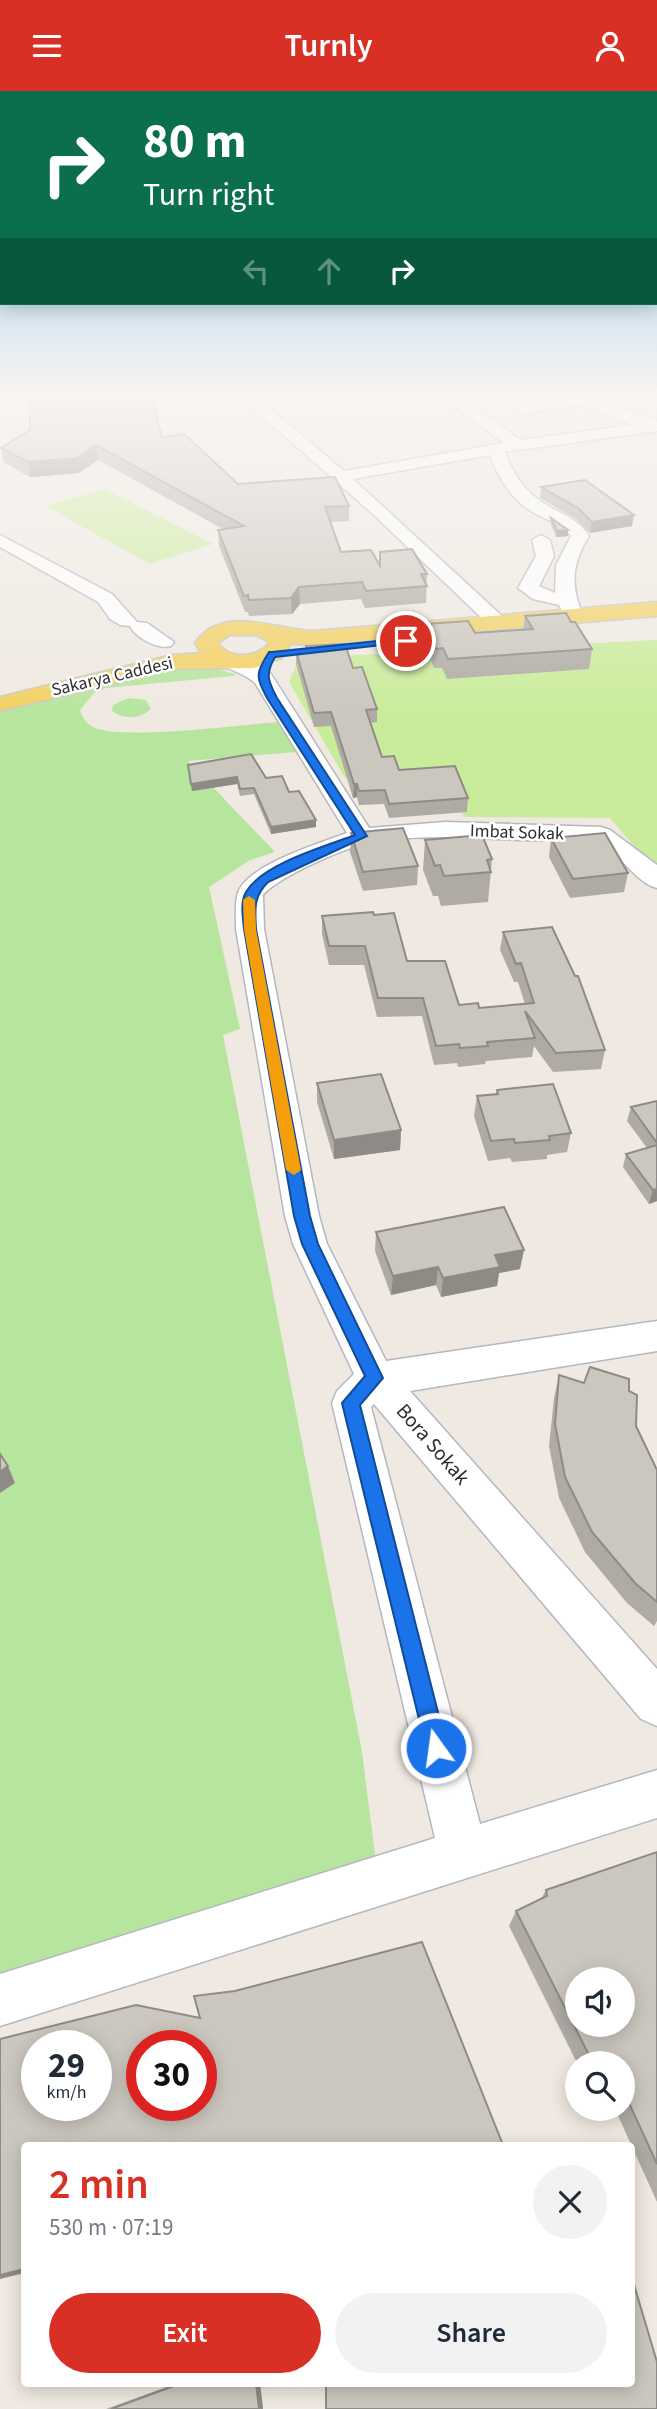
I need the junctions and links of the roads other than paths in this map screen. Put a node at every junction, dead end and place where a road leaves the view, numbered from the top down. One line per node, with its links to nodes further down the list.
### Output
1 (367, 503): 5 (street)
2 (533, 503): 6 (street)
3 (0, 540): 12 (street)
4 (541, 540): 6 (street)
5 (437, 567): 8 (street); 10 (street)
6 (570, 608): 7 (main road); 8 (main road)
7 (657, 609)
8 (495, 620): 10 (main road)
9 (657, 620): 10 (main road)
10 (468, 628): 13 (main road)
11 (213, 635): 12 (main road, Sakarya Caddesi); 13 (main road, Sakarya Caddesi); 15 (main road)
12 (164, 642): 14 (main road, Sakarya Caddesi)
13 (271, 643): 15 (main road, Sakarya Caddesi); 17 (street)
14 (124, 650)
15 (225, 659): 17 (street); 19 (main road, Sakarya Caddesi)
16 (56, 667): 18 (main road, Sakarya Caddesi)
17 (262, 679): 20 (street)
18 (0, 685)
19 (0, 704)
20 (362, 836): 21 (street, Imbat Sokak); 23 (street, Bora Sokak)
21 (657, 880)
22 (657, 1336): 23 (street)
23 (375, 1378): 24 (street, Bora Sokak); 26 (street)
24 (657, 1703)
25 (657, 1794): 26 (street)
26 (463, 1854): 27 (street)
27 (0, 2000)

